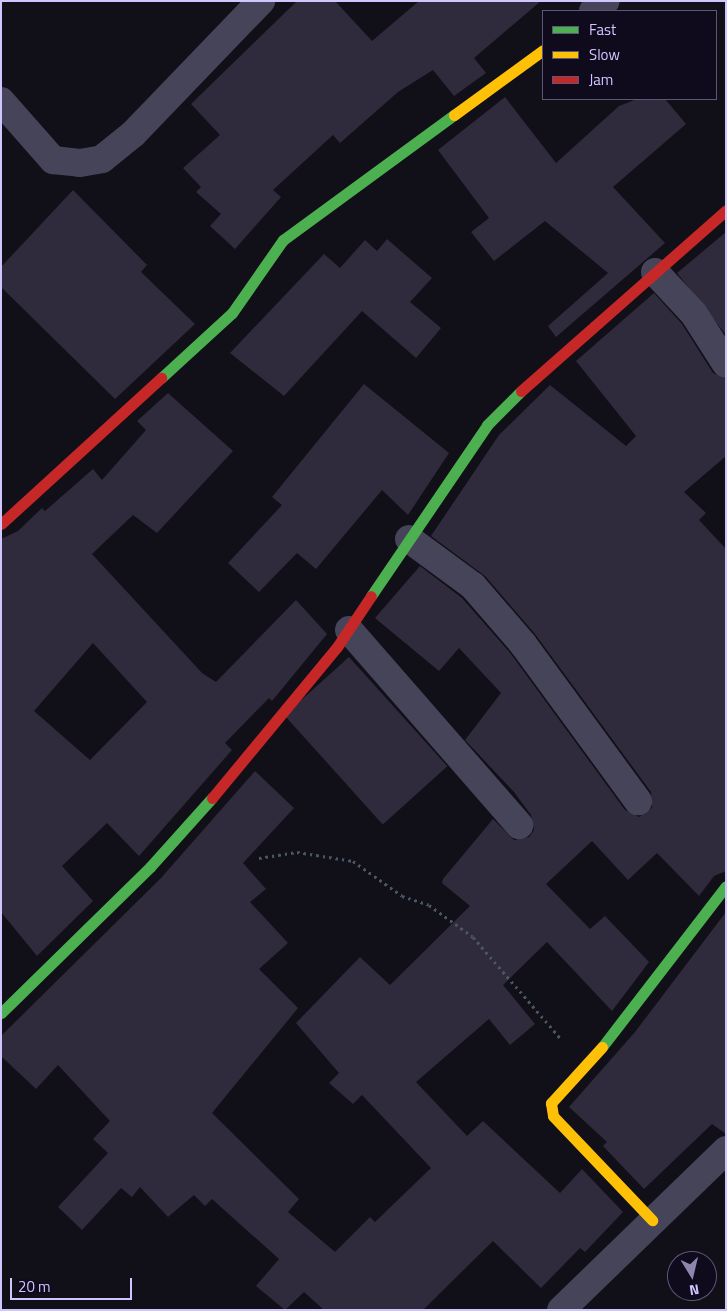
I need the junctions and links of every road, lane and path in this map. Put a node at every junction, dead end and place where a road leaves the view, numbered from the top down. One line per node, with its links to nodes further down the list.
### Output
1 (260, 1): 5 (street)
2 (606, 1): 3 (street)
3 (594, 10)
4 (542, 51): 9 (street)
5 (1, 101)
6 (726, 210): 7 (street)
7 (655, 272): 8 (street); 10 (street)
8 (726, 364)
9 (1, 524)
10 (409, 538): 11 (street); 12 (street)
11 (349, 630): 13 (street); 16 (street)
12 (638, 801)
13 (519, 825)
14 (259, 858): 17 (path)
15 (726, 886): 17 (street)
16 (1, 1013)
17 (582, 1066): 19 (street)
18 (726, 1150): 19 (street)
19 (652, 1220): 20 (street)
20 (561, 1310)

